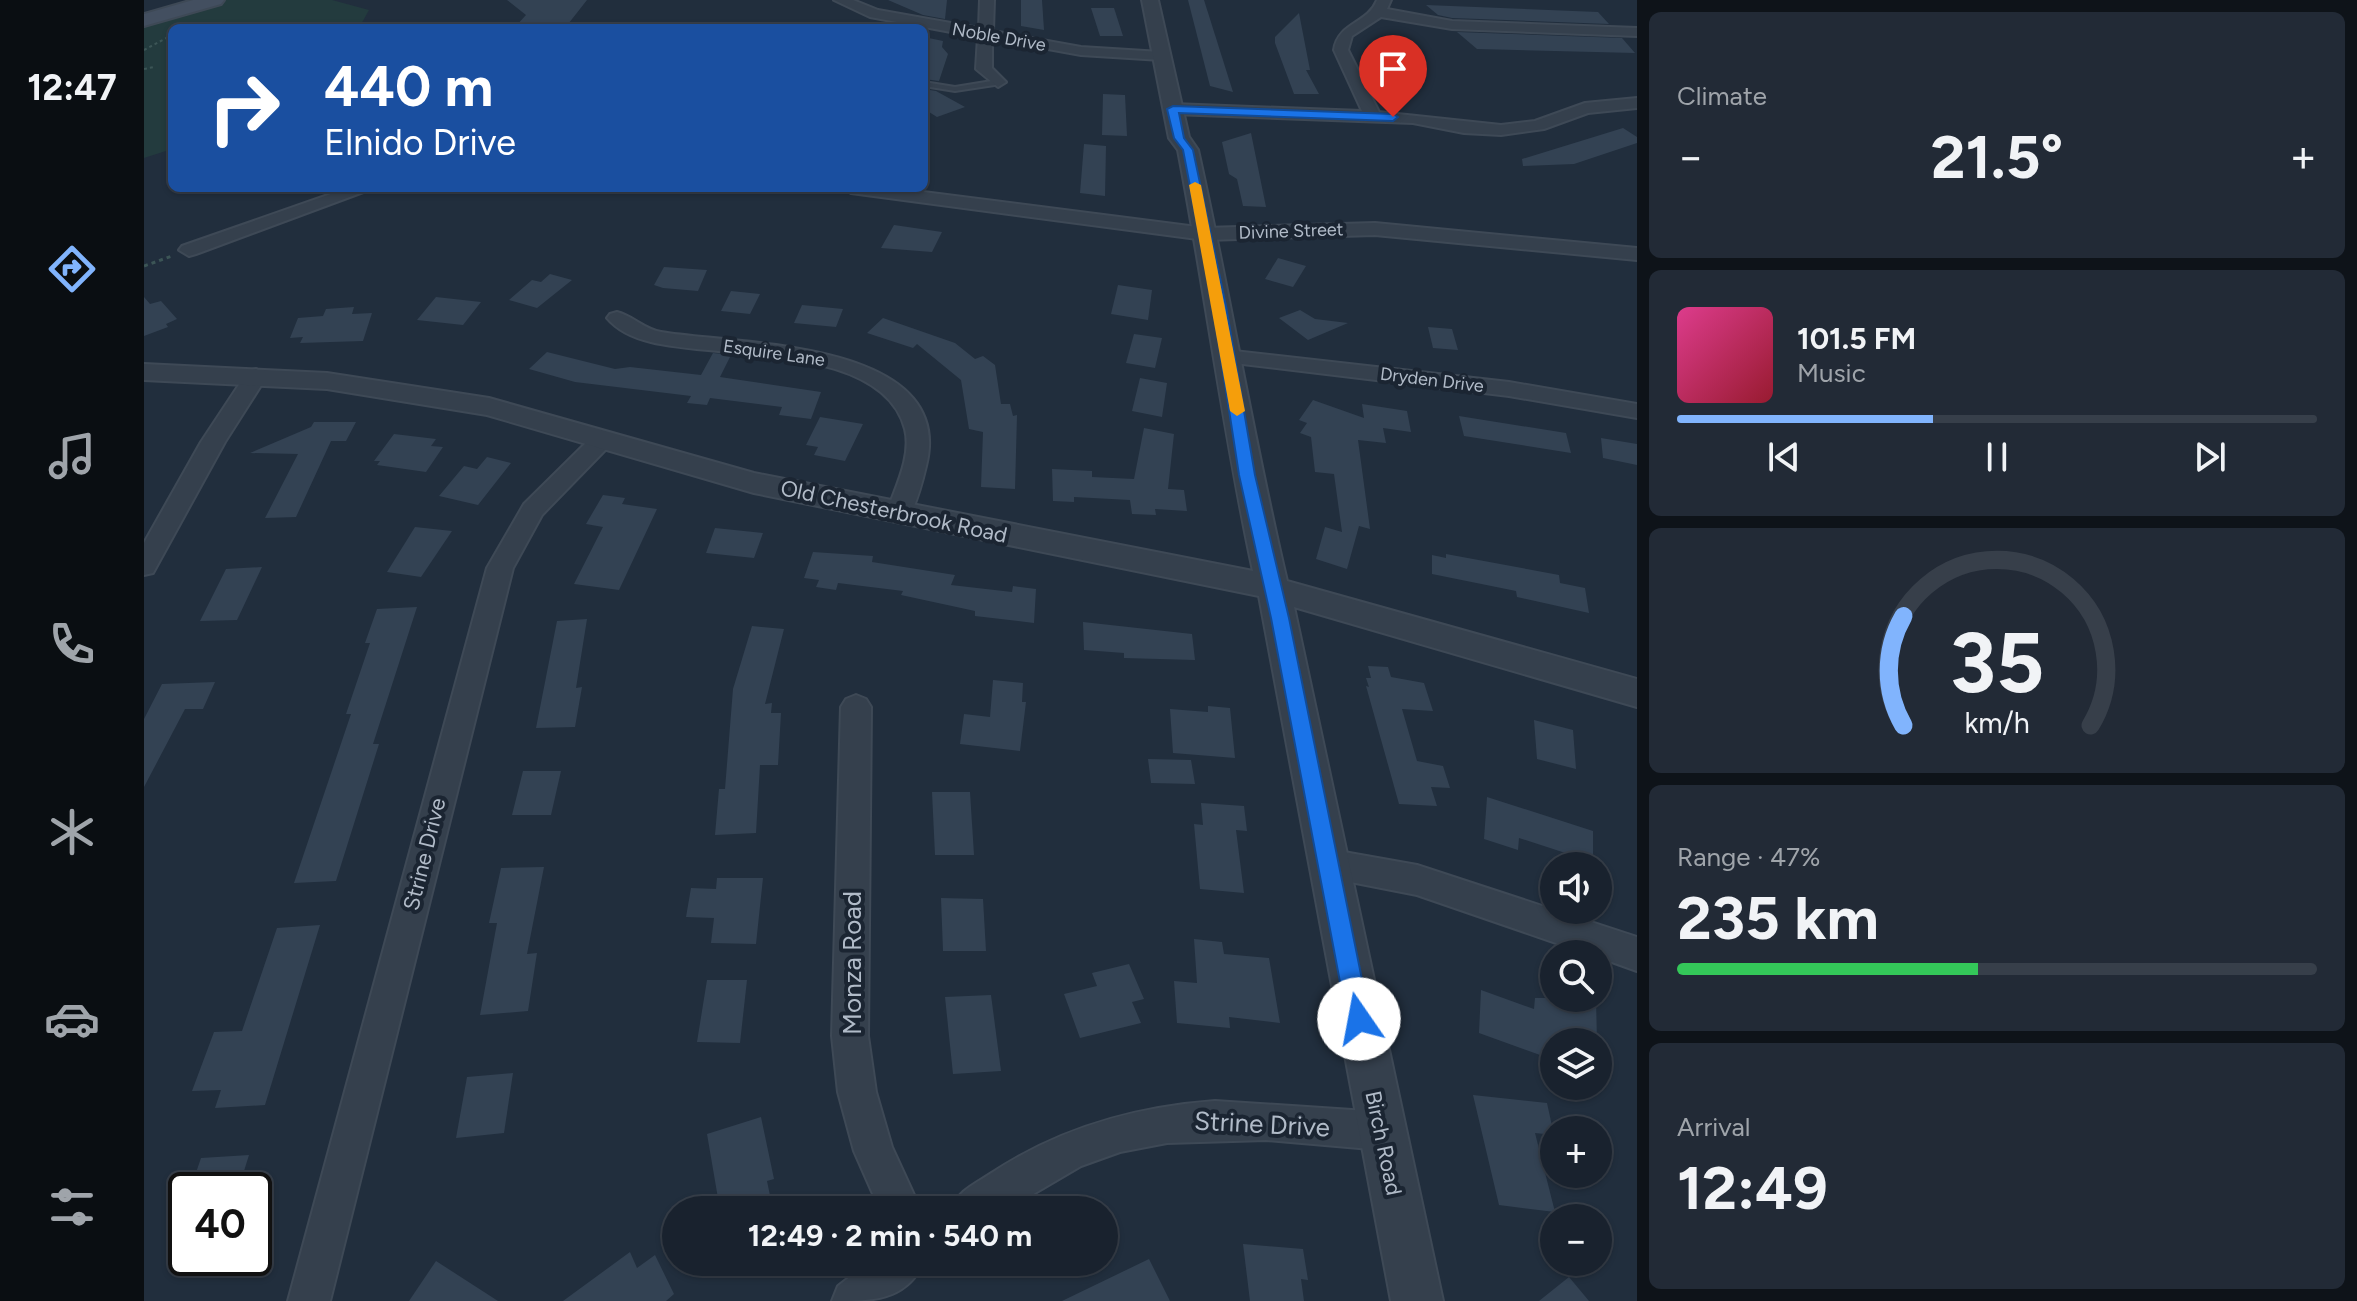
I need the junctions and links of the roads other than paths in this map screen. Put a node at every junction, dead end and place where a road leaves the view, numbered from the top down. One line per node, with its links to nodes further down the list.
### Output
1 (214, 0): 6 (main road)
2 (841, 0): 7 (street, Noble Drive)
3 (987, 0): 10 (street)
4 (1150, 0): 11 (street, Birch Road)
5 (1382, 6): 9 (street); 16 (street)
6 (144, 20)
7 (920, 24)
8 (928, 25): 10 (street, Noble Drive)
9 (1637, 32)
10 (985, 34): 11 (street, Noble Drive); 12 (street)
11 (1161, 56): 15 (street, Birch Road)
12 (998, 82): 13 (lane)
13 (928, 85)
14 (1634, 105): 16 (street)
15 (1173, 109): 16 (street); 19 (street, Birch Road)
16 (1373, 117)
17 (354, 192): 20 (street)
18 (882, 192): 19 (street, Divine Street)
19 (1205, 234): 21 (street, Divine Street); 23 (street, Birch Road)
20 (189, 250)
21 (1637, 254)
22 (617, 318): 28 (street, Esquire Lane)
23 (1225, 356): 26 (street, Dryden Drive); 30 (street, Birch Road)
24 (144, 372): 25 (street, Old Chesterbrook Road)
25 (256, 376): 27 (street, Old Chesterbrook Road); 29 (street)
26 (1637, 411)
27 (602, 440): 28 (street, Old Chesterbrook Road); 39 (street, Strine Drive)
28 (899, 512): 30 (street, Old Chesterbrook Road)
29 (144, 566)
30 (1273, 590): 31 (street, Old Chesterbrook Road); 33 (street, Birch Road)
31 (1637, 693)
32 (856, 707): 36 (street, Monza Road)
33 (1327, 864): 34 (street); 35 (street, Birch Road)
34 (1637, 954)
35 (1382, 1131): 37 (street, Strine Drive); 41 (street, Birch Road)
36 (895, 1196)
37 (990, 1196)
38 (885, 1276): 40 (street)
39 (309, 1301)
40 (853, 1301)
41 (1417, 1301)

